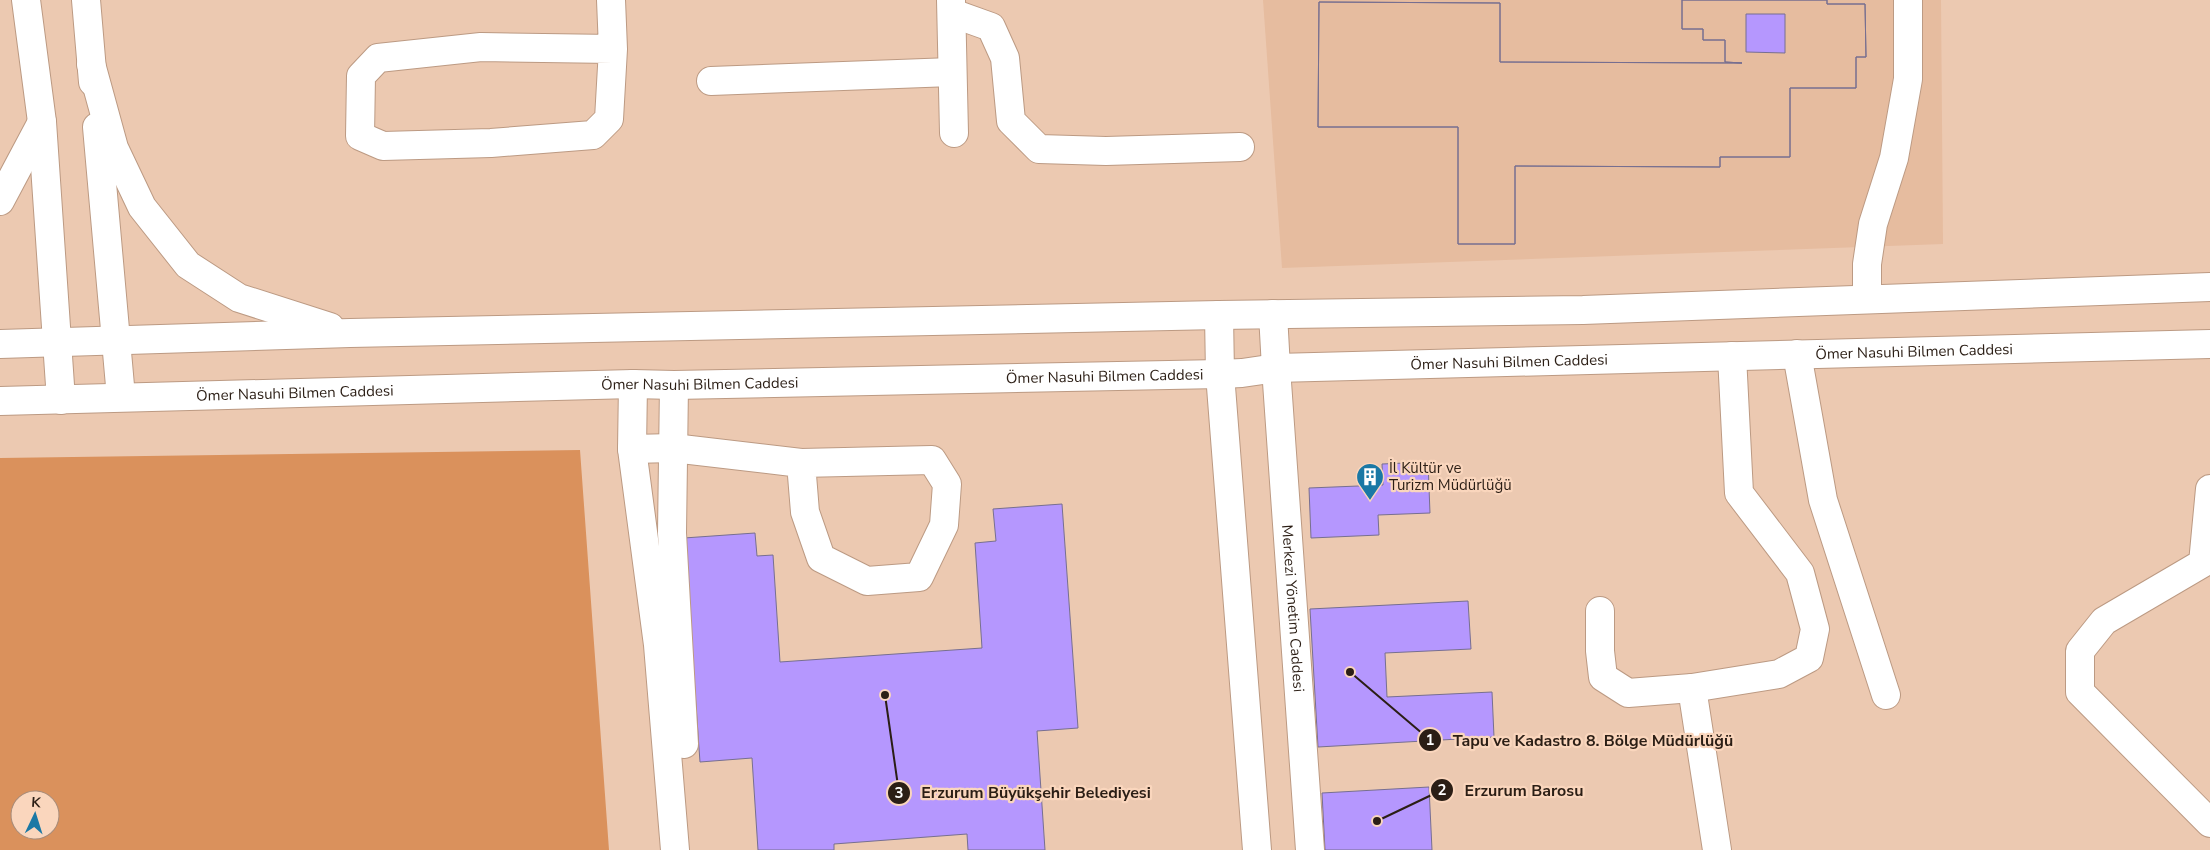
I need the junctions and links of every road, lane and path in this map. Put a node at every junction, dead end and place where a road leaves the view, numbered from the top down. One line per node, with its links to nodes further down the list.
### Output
1 (26, 0): 10 (main road)
2 (86, 0): 7 (main road)
3 (611, 0): 6 (main road)
4 (1908, 0): 15 (main road)
5 (952, 7): 8 (main road); 12 (main road)
6 (613, 49): 6 (main road)
7 (92, 64): 18 (main road); 19 (main road)
8 (952, 72): 9 (main road); 11 (main road)
9 (711, 81)
10 (42, 122): 13 (main road); 20 (main road)
11 (954, 133)
12 (1240, 147)
13 (0, 201)
14 (2210, 286): 15 (main road)
15 (1867, 300): 17 (main road)
16 (1219, 314): 17 (main road); 18 (main road); 26 (main road)
17 (1273, 314): 25 (main road, Merkezi Yönetim Caddesi)
18 (350, 333): 19 (main road)
19 (117, 341): 20 (main road); 29 (main road)
20 (56, 343): 21 (main road); 30 (main road)
21 (0, 344)
22 (2210, 344): 23 (main road, Ömer Nasuhi Bilmen Caddesi)
23 (1798, 354): 24 (main road, Ömer Nasuhi Bilmen Caddesi); 38 (main road)
24 (1732, 356): 25 (main road, Ömer Nasuhi Bilmen Caddesi); 37 (main road)
25 (1276, 368): 26 (main road, Ömer Nasuhi Bilmen Caddesi); 43 (main road, Merkezi Yönetim Caddesi)
26 (1220, 374): 28 (main road, Ömer Nasuhi Bilmen Caddesi); 42 (main road)
27 (633, 384): 28 (main road, Ömer Nasuhi Bilmen Caddesi); 29 (main road, Ömer Nasuhi Bilmen Caddesi); 33 (main road)
28 (674, 385): 32 (main road)
29 (121, 397): 30 (main road, Ömer Nasuhi Bilmen Caddesi)
30 (61, 400): 31 (main road, Ömer Nasuhi Bilmen Caddesi)
31 (0, 401)
32 (672, 448): 33 (main road); 34 (main road); 41 (main road)
33 (632, 449): 40 (main road)
34 (801, 463): 34 (main road)
35 (2210, 489): 39 (main road)
36 (1600, 611): 37 (main road)
37 (1692, 688): 44 (main road)
38 (1886, 695)
39 (2210, 823)
40 (675, 850)
41 (690, 850)
42 (1257, 850)
43 (1310, 850)
44 (1717, 850)

